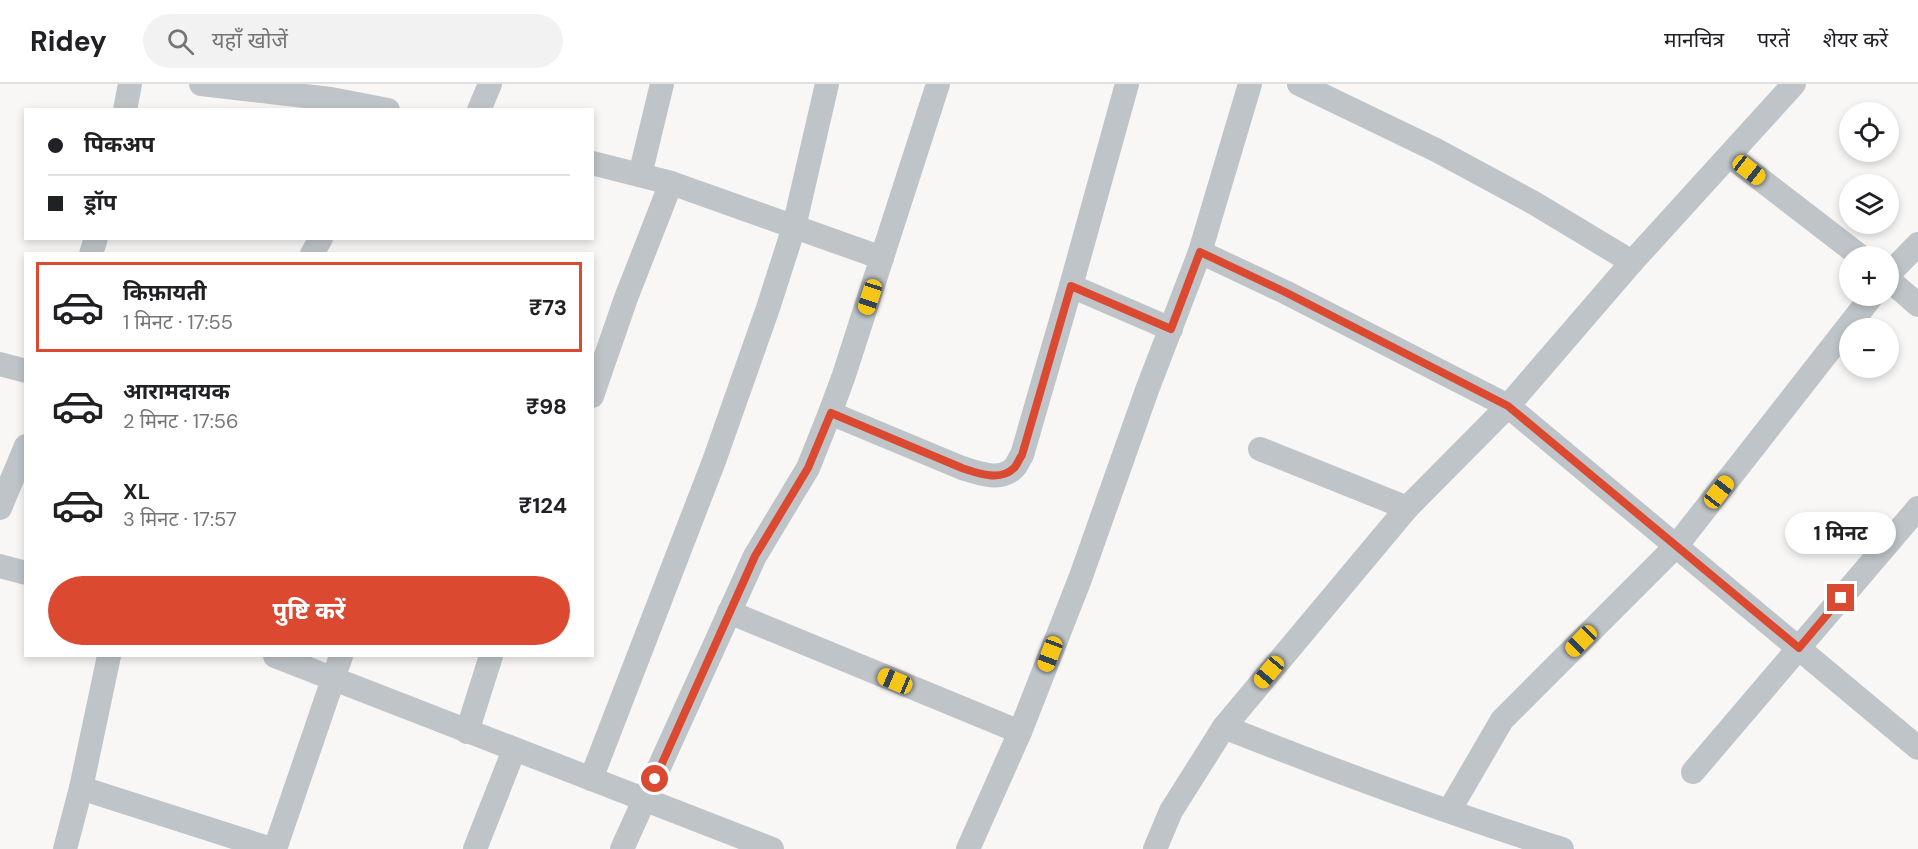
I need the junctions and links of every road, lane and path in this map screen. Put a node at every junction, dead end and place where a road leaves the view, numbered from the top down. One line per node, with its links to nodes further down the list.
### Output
1 (130, 84): 13 (street)
2 (201, 84): 11 (street)
3 (490, 84): 15 (street)
4 (662, 84): 18 (street)
5 (827, 84): 20 (street)
6 (938, 84): 24 (street)
7 (1127, 84): 27 (street)
8 (1250, 84): 23 (street)
9 (1299, 84): 25 (street)
10 (1794, 84): 16 (street)
11 (227, 86): 12 (street)
12 (331, 91): 14 (street)
13 (125, 108)
14 (377, 108)
15 (480, 108)
16 (1730, 156): 22 (street); 25 (street)
17 (594, 164): 18 (street)
18 (640, 175): 19 (street)
19 (671, 183): 20 (street); 34 (street)
20 (794, 227): 24 (street); 58 (street)
21 (1918, 244): 26 (street)
22 (1847, 246)
23 (1200, 252): 31 (street); 35 (street)
24 (882, 258): 36 (street)
25 (1632, 262): 35 (street)
26 (1899, 265)
27 (1071, 286): 31 (street); 36 (street)
28 (1899, 287): 29 (street)
29 (1918, 305)
30 (1864, 306): 42 (street)
31 (1171, 329): 54 (street)
32 (0, 364): 33 (street)
33 (24, 370)
34 (594, 390)
35 (1508, 406): 40 (street); 42 (street)
36 (831, 413): 45 (street)
37 (1260, 449): 40 (street)
38 (24, 451): 39 (street)
39 (0, 508)
40 (1407, 508): 52 (street)
41 (1916, 516): 46 (street)
42 (1677, 545): 46 (street); 61 (street)
43 (0, 566): 44 (street)
44 (24, 572)
45 (729, 612): 54 (street); 60 (street)
46 (1799, 648): 55 (street); 57 (street)
47 (109, 657): 59 (street)
48 (278, 657): 51 (street)
49 (341, 657): 51 (street)
50 (491, 657): 53 (street)
51 (333, 679): 53 (street); 64 (street)
52 (1224, 727): 61 (street); 69 (street)
53 (467, 732): 56 (street)
54 (1020, 732): 68 (street)
55 (1918, 747)
56 (514, 750): 58 (street); 65 (street)
57 (1693, 772)
58 (591, 779): 60 (street)
59 (81, 788): 62 (street); 63 (street)
60 (645, 800): 66 (street); 67 (street)
61 (1449, 811): 70 (street)
62 (65, 849)
63 (271, 849)
64 (275, 849)
65 (475, 849)
66 (622, 849)
67 (772, 849)
68 (968, 849)
69 (1155, 849)
70 (1562, 849)

